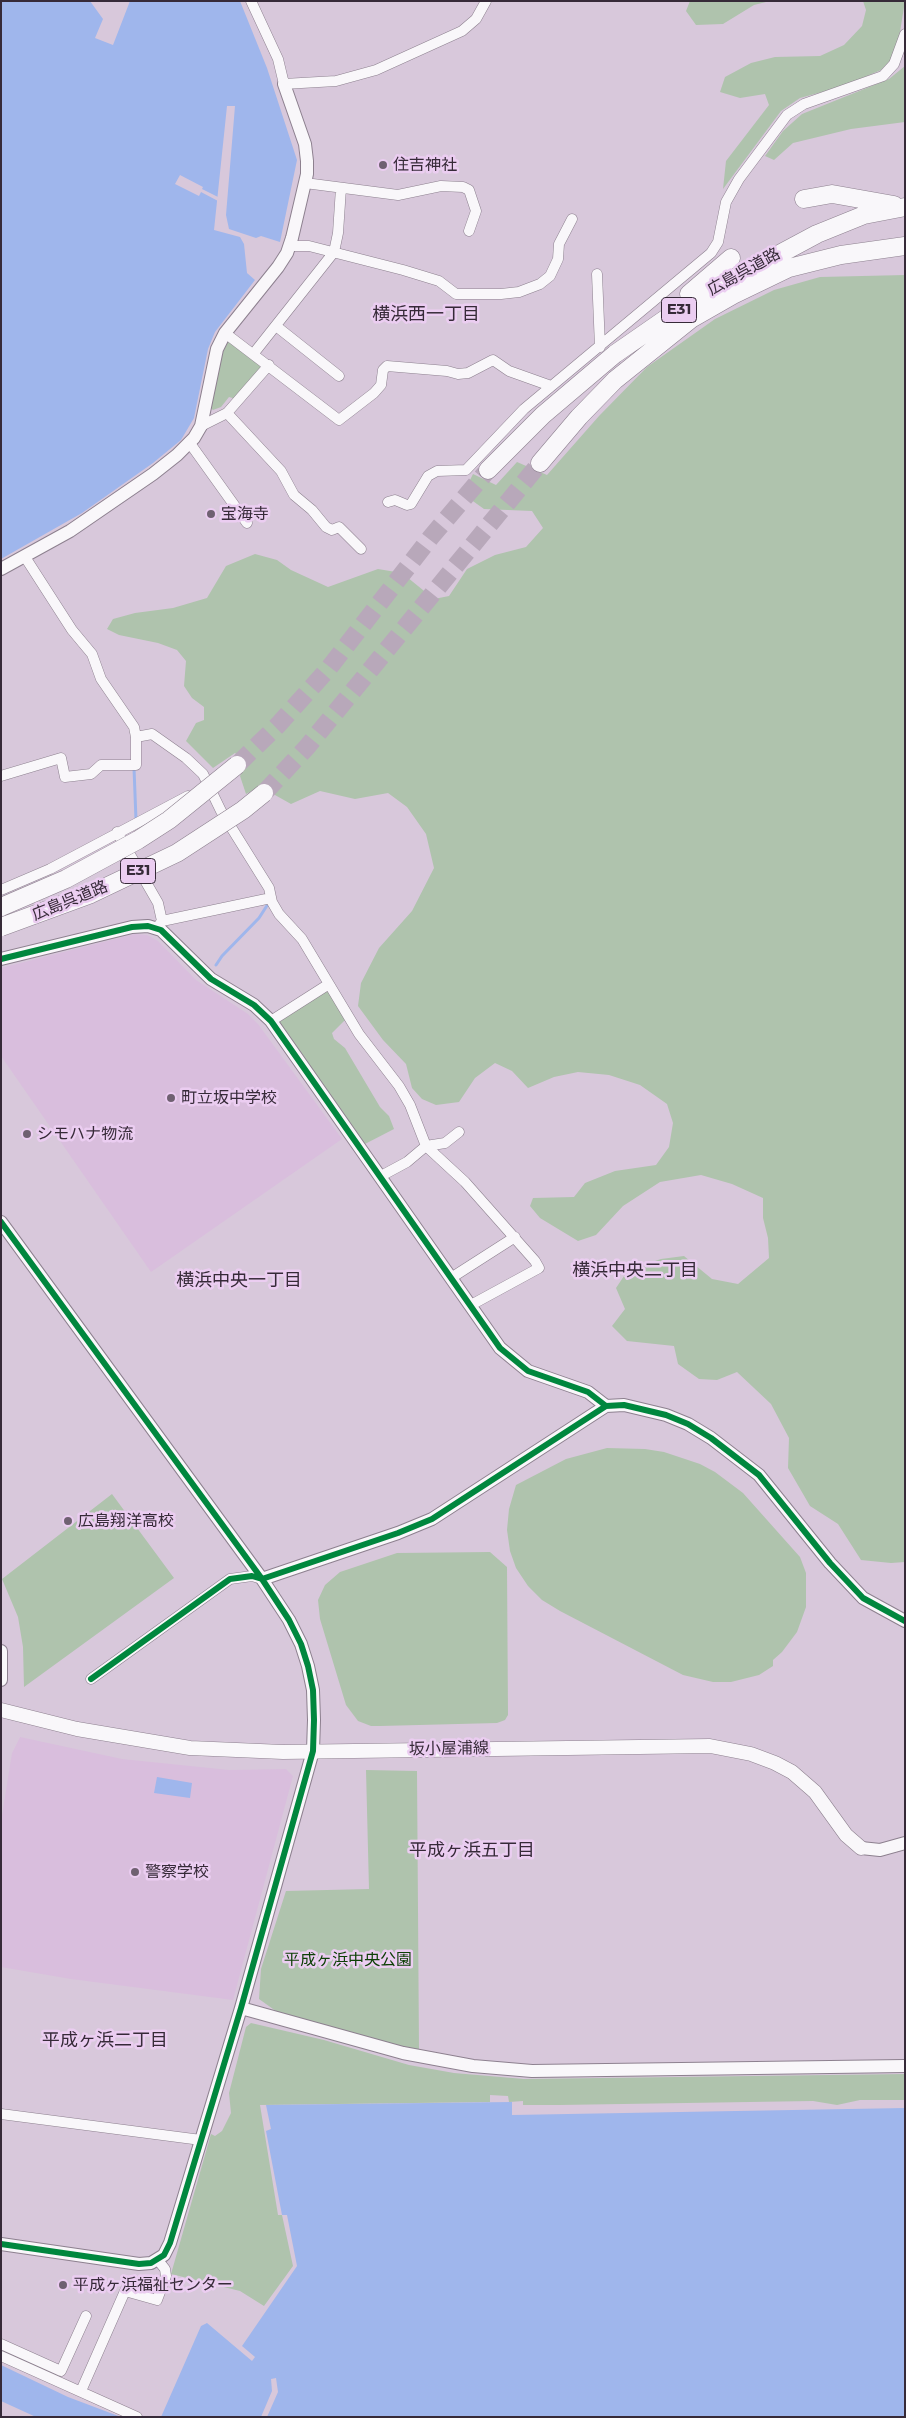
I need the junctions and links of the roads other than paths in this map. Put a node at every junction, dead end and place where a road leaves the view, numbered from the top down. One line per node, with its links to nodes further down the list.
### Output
1 (252, 1): 4 (street)
2 (486, 1): 4 (street)
3 (905, 34): 18 (street)
4 (284, 84): 5 (street)
5 (305, 182): 6 (street); 11 (street)
6 (341, 188): 10 (street); 13 (street)
7 (804, 199): 8 (highway)
8 (905, 207): 18 (highway, 広島呉道路 / E31)
9 (572, 219): 13 (street)
10 (469, 231)
11 (290, 246): 13 (street); 17 (street)
12 (905, 246): 26 (highway, 広島呉道路 / E31)
13 (334, 252): 16 (street)
14 (731, 258): 18 (highway)
15 (597, 274): 18 (street)
16 (276, 326): 19 (street); 21 (street)
17 (225, 333): 19 (street); 24 (street)
18 (607, 350): 22 (street); 27 (highway, 広島呉道路 / E31)
19 (254, 354): 20 (street)
20 (269, 365): 22 (street); 23 (street)
21 (339, 376)
22 (551, 386): 28 (street)
23 (227, 413): 24 (street); 30 (street)
24 (201, 426): 25 (street)
25 (189, 442): 29 (street); 31 (street)
26 (540, 463)
27 (488, 470)
28 (388, 502)
29 (247, 523)
30 (361, 549)
31 (25, 557): 32 (street); 33 (street)
32 (1, 569)
33 (136, 737): 35 (street); 36 (street)
34 (237, 765): 36 (highway, 広島呉道路 / E31, bridge)
35 (1, 776)
36 (204, 790): 38 (street); 41 (highway, bridge); 42 (street); 43 (highway, 広島呉道路 / E31, bridge)
37 (264, 793): 39 (highway, 広島呉道路 / E31, bridge)
38 (117, 832): 40 (street); 44 (street)
39 (177, 853): 45 (highway, 広島呉道路 / E31, bridge); 46 (highway, bridge)
40 (1, 890)
41 (1, 897)
42 (271, 898): 44 (street); 48 (street)
43 (1, 907)
44 (159, 925): 47 (street); 49 (street)
45 (1, 927)
46 (1, 940)
47 (1, 959)
48 (329, 984): 49 (street); 51 (street)
49 (271, 1021): 52 (street)
50 (458, 1132): 51 (street)
51 (426, 1146): 52 (street); 54 (street)
52 (381, 1176): 55 (street)
53 (1, 1222): 58 (street)
54 (515, 1237): 55 (street); 56 (street)
55 (451, 1278): 56 (street)
56 (471, 1306): 57 (street)
57 (606, 1406): 58 (street); 59 (street)
58 (262, 1579): 61 (street); 64 (street)
59 (905, 1621)
60 (1, 1652): 62 (street)
61 (91, 1679)
62 (1, 1680)
63 (1, 1710): 64 (main road, 坂小屋浦線)
64 (313, 1751): 66 (main road, 坂小屋浦線); 67 (street)
65 (905, 1843): 66 (street)
66 (862, 1848)
67 (241, 2008): 68 (street); 70 (street)
68 (905, 2066)
69 (1, 2114): 70 (street)
70 (201, 2140): 72 (street)
71 (1, 2244): 72 (street)
72 (157, 2260): 76 (street)
73 (86, 2316): 74 (street)
74 (1, 2344)
75 (1, 2356): 76 (street)
76 (81, 2391): 77 (street)
77 (137, 2417)

